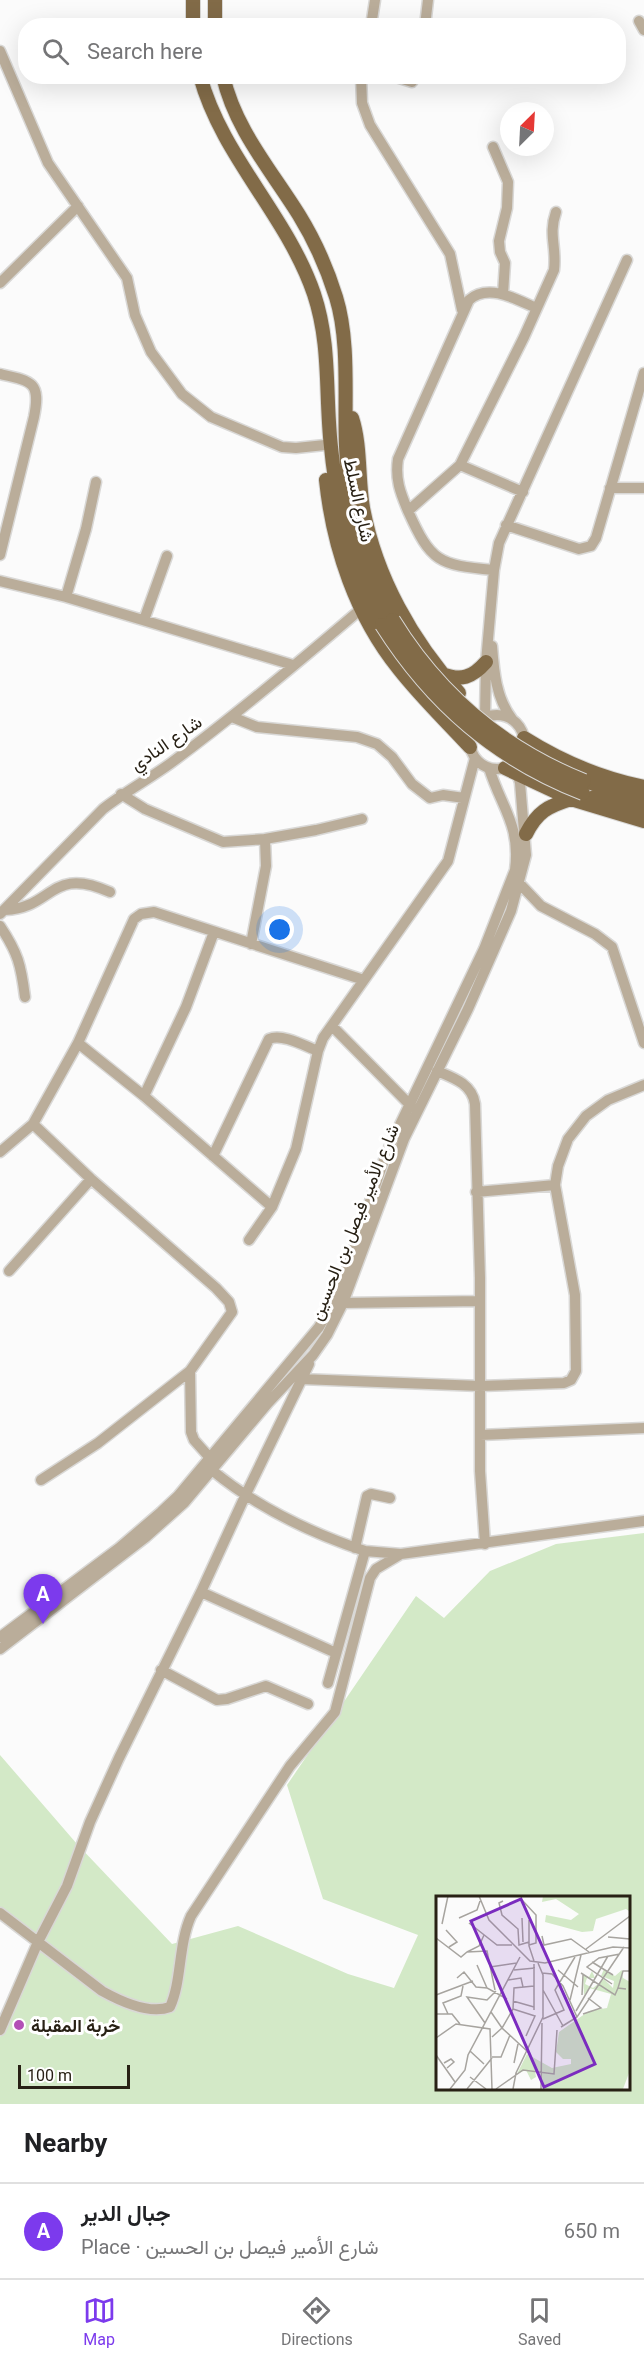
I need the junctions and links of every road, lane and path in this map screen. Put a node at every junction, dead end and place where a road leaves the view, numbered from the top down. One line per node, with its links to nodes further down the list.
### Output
1 (193, 0): 5 (main road)
2 (215, 0): 6 (main road)
3 (375, 0): 7 (street)
4 (428, 0): 8 (street)
5 (193, 18)
6 (215, 18)
7 (372, 18)
8 (426, 18)
9 (0, 51): 14 (street)
10 (202, 84): 24 (main road, شارع السلط)
11 (225, 84): 23 (main road, شارع السلط)
12 (362, 84): 20 (street)
13 (494, 147): 18 (street)
14 (78, 206): 17 (street); 24 (street)
15 (556, 212): 19 (street)
16 (627, 260): 29 (street)
17 (0, 284)
18 (503, 294): 19 (street); 20 (street)
19 (536, 308): 25 (street)
20 (462, 310): 30 (street)
21 (644, 373): 27 (street)
22 (0, 374): 32 (street)
23 (345, 402): 39 (main road, شارع السلط); 43 (main road)
24 (328, 440): 37 (main road); 39 (main road, شارع السلط)
25 (460, 465): 29 (street); 30 (street)
26 (96, 482): 36 (street)
27 (610, 488): 28 (street); 31 (street)
28 (644, 488)
29 (523, 492): 31 (street)
30 (408, 511): 34 (street)
31 (506, 525): 34 (street)
32 (0, 555)
33 (167, 556): 38 (street)
34 (494, 570): 40 (street)
35 (0, 581): 36 (street)
36 (66, 597): 38 (street)
37 (361, 609): 42 (street, شارع النادي); 48 (main road)
38 (144, 620): 42 (street)
39 (388, 622): 54 (main road, شارع السلط, bridge); 56 (main road, شارع السلط, bridge)
40 (491, 622): 41 (street); 46 (street)
41 (486, 662): 43 (main road); 45 (street)
42 (293, 665): 44 (street, شارع النادي)
43 (442, 674): 45 (main road)
44 (232, 717): 52 (street, شارع النادي); 53 (street)
45 (484, 718): 46 (street); 48 (street)
46 (512, 719): 47 (street)
47 (524, 738): 50 (street); 51 (main road)
48 (472, 752): 49 (street); 53 (street)
49 (489, 768): 50 (street); 78 (street, شارع الأمير فيصل بن الحسين)
50 (512, 769): 55 (main road); 59 (street, شارع الأمير فيصل بن الحسين)
51 (644, 787)
52 (121, 794): 60 (street); 65 (street, شارع النادي)
53 (464, 798): 69 (street)
54 (644, 798)
55 (571, 800): 58 (main road); 59 (main road)
56 (644, 810)
57 (362, 819): 60 (street)
58 (644, 821)
59 (526, 834): 61 (street, شارع الأمير فيصل بن الحسين)
60 (264, 839): 68 (street)
61 (520, 884): 63 (street); 64 (street, شارع الأمير فيصل بن الحسين)
62 (110, 892): 65 (street)
63 (541, 906): 64 (street); 73 (street)
64 (512, 911): 75 (street, شارع الأمير فيصل بن الحسين)
65 (3, 912)
66 (0, 926): 70 (street)
67 (214, 932): 68 (street); 72 (street); 77 (street)
68 (251, 944): 69 (street)
69 (364, 980): 71 (street)
70 (25, 996)
71 (332, 1026): 74 (street); 78 (street)
72 (78, 1043): 77 (street); 80 (street)
73 (644, 1043)
74 (318, 1051): 82 (street); 86 (street)
75 (438, 1071): 79 (street, شارع الأمير فيصل بن الحسين); 85 (street)
76 (644, 1085): 84 (street)
77 (144, 1096): 82 (street)
78 (409, 1103): 79 (street); 97 (street, شارع الأمير فيصل بن الحسين)
79 (417, 1113): 90 (street, شارع الأمير فيصل بن الحسين)
80 (33, 1124): 81 (street); 83 (street)
81 (0, 1152)
82 (213, 1156): 86 (street)
83 (91, 1179): 88 (street); 92 (street)
84 (555, 1185): 85 (street); 94 (street)
85 (476, 1192): 89 (street)
86 (272, 1207): 87 (street)
87 (249, 1240)
88 (9, 1271)
89 (480, 1301): 90 (street); 94 (street)
90 (343, 1303): 91 (street, شارع الأمير فيصل بن الحسين)
91 (313, 1355): 93 (street); 97 (street, شارع الأمير فيصل بن الحسين)
92 (190, 1371): 98 (street); 100 (street)
93 (301, 1379): 94 (street); 101 (street)
94 (480, 1386): 96 (street)
95 (644, 1428): 96 (street)
96 (480, 1436): 104 (street)
97 (224, 1449): 98 (street, شارع الأمير فيصل بن الحسين); 99 (street, شارع الأمير فيصل بن الحسين)
98 (210, 1458): 110 (street, شارع الأمير فيصل بن الحسين)
99 (213, 1471): 101 (street); 111 (street, شارع الأمير فيصل بن الحسين)
100 (41, 1480)
101 (246, 1494): 105 (street); 109 (street)
102 (390, 1498): 105 (street)
103 (644, 1521): 104 (street)
104 (485, 1544): 106 (street)
105 (360, 1550): 106 (street); 107 (street)
106 (401, 1554): 108 (street)
107 (355, 1586): 108 (street); 112 (street)
108 (367, 1587): 117 (street)
109 (201, 1593): 112 (street); 113 (street)
110 (0, 1637)
111 (0, 1649)
112 (336, 1653): 114 (street)
113 (161, 1670): 115 (street); 117 (street)
114 (328, 1683)
115 (308, 1704)
116 (0, 1913): 117 (street)
117 (38, 1942): 118 (street)
118 (0, 2030)

